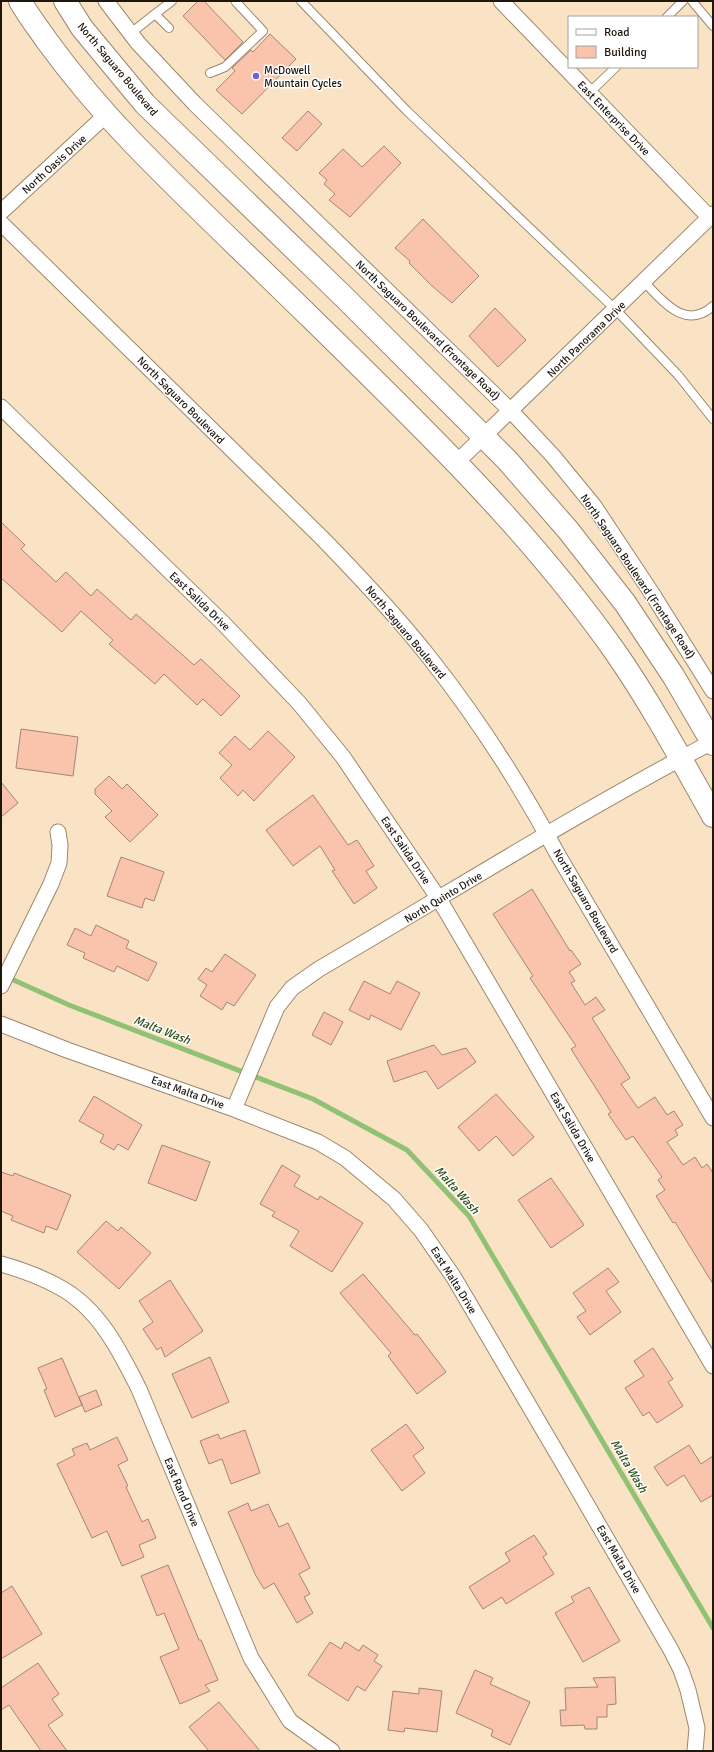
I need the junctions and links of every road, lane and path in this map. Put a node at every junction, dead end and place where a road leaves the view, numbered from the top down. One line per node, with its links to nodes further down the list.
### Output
1 (20, 1): 18 (main road)
2 (65, 1): 28 (main road, North Saguaro Boulevard)
3 (106, 1): 14 (street, North Saguaro Boulevard (Frontage Road))
4 (172, 1): 10 (lane)
5 (238, 1): 16 (lane)
6 (301, 1): 24 (lane)
7 (502, 1): 17 (street, East Enterprise Drive)
8 (683, 1): 11 (lane)
9 (692, 1): 12 (lane)
10 (155, 14): 13 (lane); 14 (lane)
11 (668, 16)
12 (713, 26)
13 (169, 28)
14 (131, 33): 26 (street, North Saguaro Boulevard (Frontage Road))
15 (615, 68): 17 (lane)
16 (210, 74)
17 (589, 93): 20 (street, East Enterprise Drive)
18 (106, 116): 19 (street, North Oasis Drive); 29 (main road)
19 (1, 212)
20 (712, 218): 22 (street, North Panorama Drive)
21 (1, 224): 35 (street, North Saguaro Boulevard)
22 (644, 282): 23 (lane); 24 (street, North Panorama Drive)
23 (713, 306)
24 (616, 310): 26 (street, North Panorama Drive); 27 (lane)
25 (1, 407): 36 (street, East Salida Drive)
26 (511, 411): 28 (street, North Panorama Drive); 30 (street, North Saguaro Boulevard (Frontage Road))
27 (713, 419)
28 (484, 437): 29 (street, North Panorama Drive); 31 (main road, North Saguaro Boulevard)
29 (457, 462): 32 (main road)
30 (713, 691)
31 (713, 743): 32 (street, North Quinto Drive)
32 (681, 759): 33 (main road); 35 (street, North Quinto Drive)
33 (713, 816)
34 (58, 832): 37 (street)
35 (548, 835): 36 (street, North Quinto Drive); 40 (street, North Saguaro Boulevard)
36 (439, 899): 39 (street, North Quinto Drive); 42 (street, East Salida Drive)
37 (1, 986)
38 (1, 1024): 39 (street, East Malta Drive)
39 (234, 1109): 45 (street, East Malta Drive)
40 (713, 1118)
41 (1, 1264): 44 (street, East Rand Drive)
42 (709, 1350): 43 (street, East Salida Drive)
43 (713, 1366)
44 (332, 1751)
45 (695, 1751)

